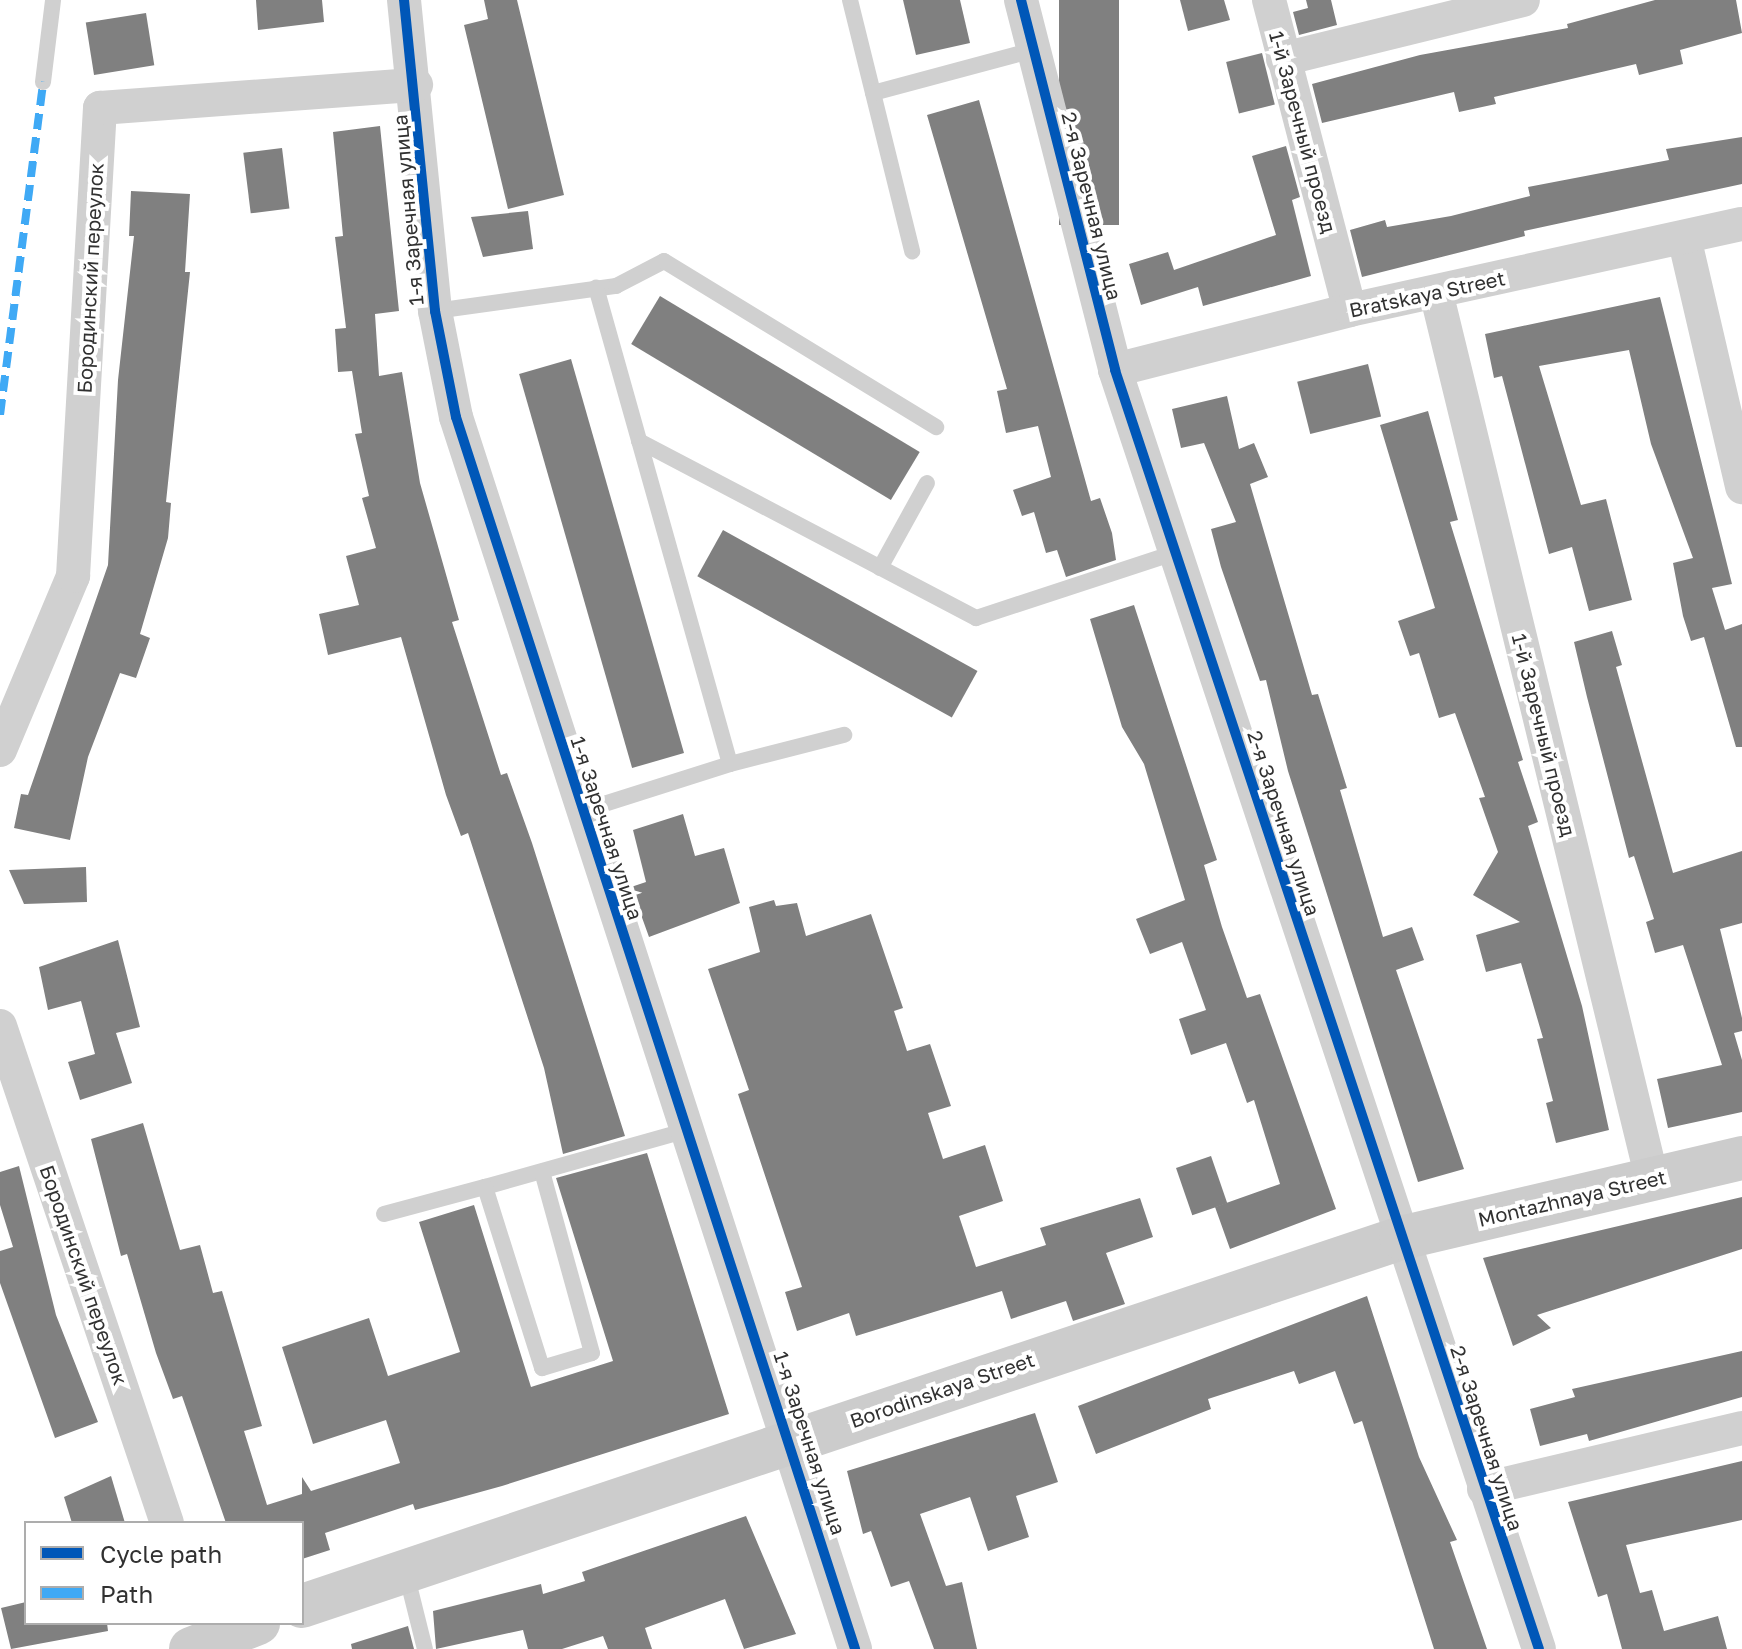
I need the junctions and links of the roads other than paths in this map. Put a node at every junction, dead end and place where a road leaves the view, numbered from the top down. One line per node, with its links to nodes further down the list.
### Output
1 (53, 0): 9 (lane)
2 (404, 0): 10 (street, 1-я Заречная улица)
3 (850, 0): 11 (lane)
4 (1021, 0): 7 (street, 2-я Заречная улица)
5 (1269, 0): 8 (street, 1-й Заречный проезд)
6 (1523, 0): 8 (street)
7 (1034, 50): 11 (lane); 19 (street, 2-я Заречная улица)
8 (1283, 59): 17 (street, 1-й Заречный проезд)
9 (43, 82)
10 (416, 85): 18 (street, 1-я Заречная улица); 27 (street, Бородинский переулок)
11 (873, 93): 14 (lane)
12 (1742, 224): 13 (street, Bratskaya Street)
13 (1684, 237): 16 (street, Bratskaya Street); 23 (street)
14 (912, 251)
15 (596, 288): 18 (lane); 20 (lane); 21 (lane)
16 (1436, 292): 17 (street, Bratskaya Street); 34 (street, 1-й Заречный проезд)
17 (1350, 310): 19 (street, Bratskaya Street)
18 (435, 311): 29 (street, 1-я Заречная улица)
19 (1115, 370): 24 (street, 2-я Заречная улица)
20 (936, 427)
21 (639, 441): 25 (lane); 28 (lane)
22 (927, 483): 25 (lane)
23 (1742, 487)
24 (1177, 552): 25 (lane); 37 (street, 2-я Заречная улица)
25 (880, 568)
26 (844, 735): 28 (lane)
27 (0, 750)
28 (730, 764): 29 (lane)
29 (582, 811): 31 (street, 1-я Заречная улица)
30 (0, 1026): 41 (street, Бородинский переулок)
31 (688, 1130): 33 (lane); 39 (street, 1-я Заречная улица)
32 (1742, 1158): 34 (main road, Montazhnaya Street)
33 (542, 1172): 35 (lane); 35 (lane)
34 (1652, 1179): 37 (main road, Montazhnaya Street)
35 (485, 1187): 36 (lane)
36 (384, 1214)
37 (1401, 1238): 39 (main road, Borodinskaya Street); 40 (street, 2-я Заречная улица)
38 (1742, 1428): 40 (street)
39 (792, 1441): 42 (main road, Borodinskaya Street); 47 (street, 1-я Заречная улица)
40 (1484, 1489): 48 (street, 2-я Заречная улица)
41 (166, 1521)
42 (405, 1569): 43 (main road, Borodinskaya Street); 46 (lane)
43 (304, 1605)
44 (250, 1625): 45 (main road)
45 (200, 1638)
46 (425, 1649)
47 (855, 1649)
48 (1539, 1649)

